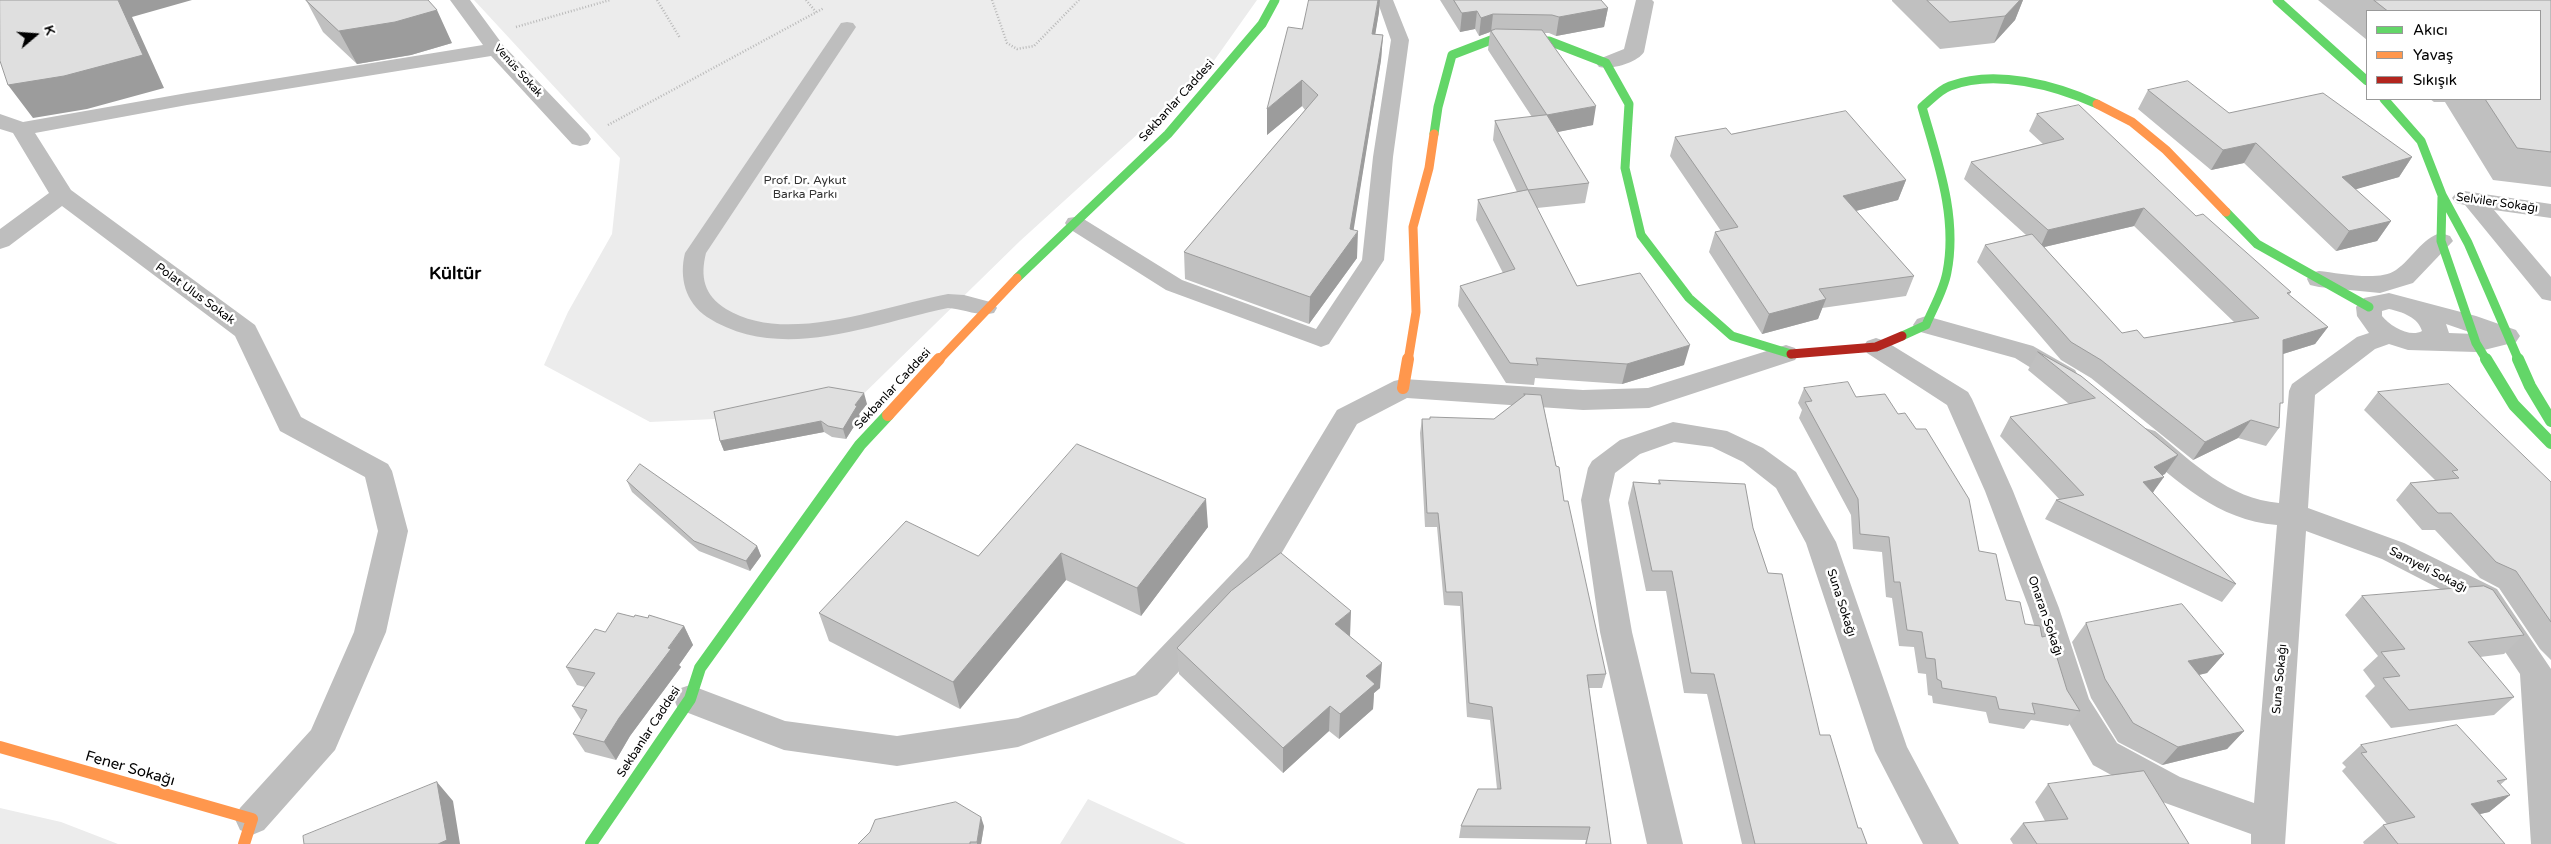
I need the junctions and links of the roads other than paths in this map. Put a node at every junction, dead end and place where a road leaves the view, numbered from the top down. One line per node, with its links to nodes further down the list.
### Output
1 (460, 0): 7 (street, Venüs Sokak)
2 (1275, 0): 17 (street, Sekbanlar Caddesi)
3 (1385, 0): 17 (lane)
4 (2277, 0): 9 (street)
5 (1644, 2): 8 (street)
6 (847, 27): 24 (lane)
7 (491, 42): 11 (street); 12 (street, Venüs Sokak)
8 (1606, 63): 31 (street); 32 (street)
9 (2366, 80)
10 (2385, 100): 14 (street)
11 (10, 125): 13 (street, Polat Ulus Sokak)
12 (580, 139)
13 (62, 195): 18 (street); 42 (street, Polat Ulus Sokak)
14 (2442, 195): 15 (street, Selviler Sokağı); 19 (street); 28 (street)
15 (2472, 199): 16 (street, Selviler Sokağı); 21 (street)
16 (2551, 210)
17 (1075, 223): 24 (street, Sekbanlar Caddesi)
18 (0, 241)
19 (2441, 241): 20 (street); 26 (street)
20 (2319, 279): 23 (street); 25 (street)
21 (2551, 293)
22 (2400, 303): 23 (street); 26 (street); 29 (street)
23 (2369, 307): 27 (street)
24 (986, 308): 40 (street, Sekbanlar Caddesi)
25 (1926, 325): 30 (street); 33 (street)
26 (2471, 332): 28 (street); 29 (street); 38 (street)
27 (2389, 335): 29 (street); 39 (street, Suna Sokağı)
28 (2506, 336): 35 (street)
29 (2426, 341)
30 (1876, 347): 31 (street); 43 (street, Onaran Sokağı)
31 (1786, 354): 34 (street)
32 (1404, 388): 34 (street); 40 (street)
33 (2089, 392)
34 (1649, 398): 37 (street)
35 (2551, 421)
36 (2127, 424): 39 (street)
37 (1672, 432): 45 (street); 46 (street, Suna Sokağı)
38 (2551, 443)
39 (2294, 515): 43 (street, Suna Sokağı); 47 (street, Samyeli Sokağı)
40 (690, 699): 44 (street, Sekbanlar Caddesi)
41 (0, 747): 42 (street, Fener Sokağı)
42 (248, 831)
43 (2269, 835)
44 (591, 844)
45 (1665, 844)
46 (1942, 844)
47 (2549, 844)

